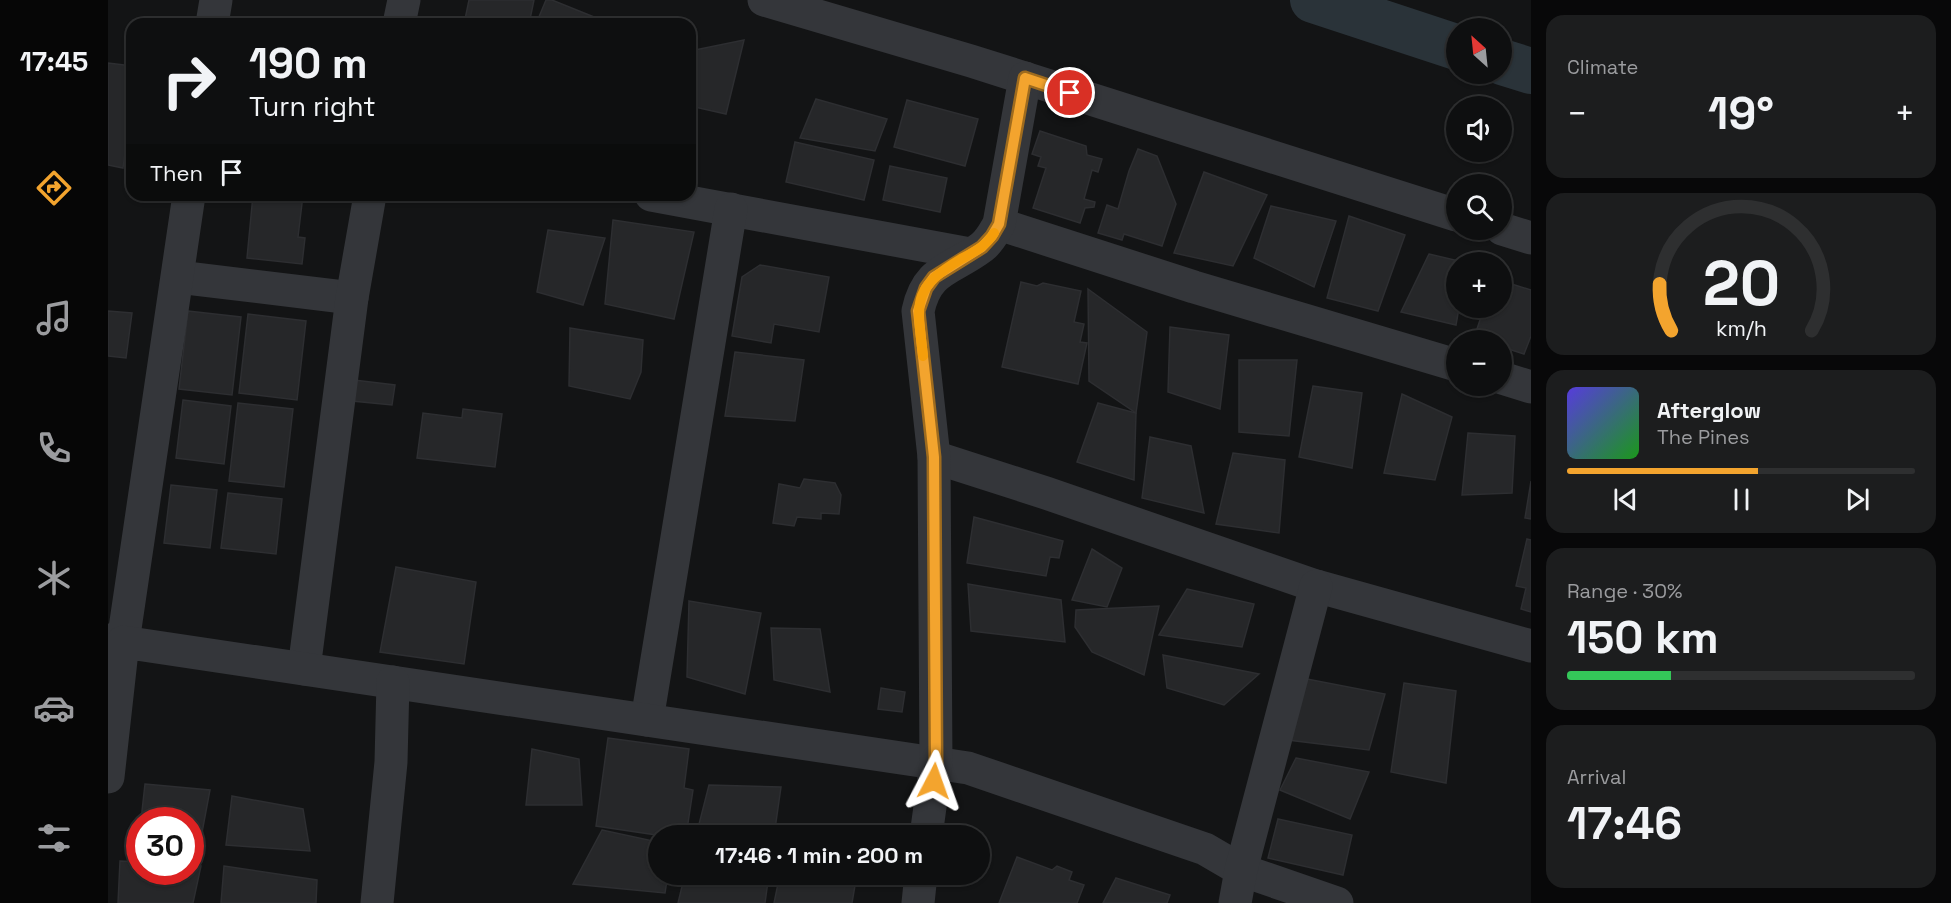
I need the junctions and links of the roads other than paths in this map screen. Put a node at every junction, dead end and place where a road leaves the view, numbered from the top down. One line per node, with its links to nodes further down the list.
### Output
1 (216, 0): 4 (street)
2 (404, 0): 5 (street)
3 (764, 0): 6 (street)
4 (213, 18)
5 (400, 18)
6 (1025, 78): 11 (street); 12 (street)
7 (188, 201): 16 (street)
8 (369, 201): 17 (street)
9 (685, 201): 10 (street)
10 (731, 209): 15 (street); 27 (street)
11 (1446, 212)
12 (999, 224): 15 (street); 18 (street)
13 (1512, 232): 14 (street)
14 (1531, 238)
15 (970, 254): 21 (street)
16 (178, 277): 17 (street); 23 (street)
17 (352, 298): 25 (street)
18 (1446, 362)
19 (1512, 381): 20 (street)
20 (1531, 387)
21 (934, 457): 22 (street); 28 (street)
22 (1316, 586): 24 (street); 31 (street)
23 (116, 641): 25 (street); 29 (street)
24 (1531, 646)
25 (304, 669): 26 (street)
26 (393, 682): 27 (street); 33 (street)
27 (647, 720): 28 (street)
28 (936, 763): 30 (street); 31 (street)
29 (108, 777)
30 (928, 825)
31 (1241, 870): 35 (street); 36 (street)
32 (920, 885): 34 (street)
33 (377, 903)
34 (918, 903)
35 (1235, 903)
36 (1337, 903)

